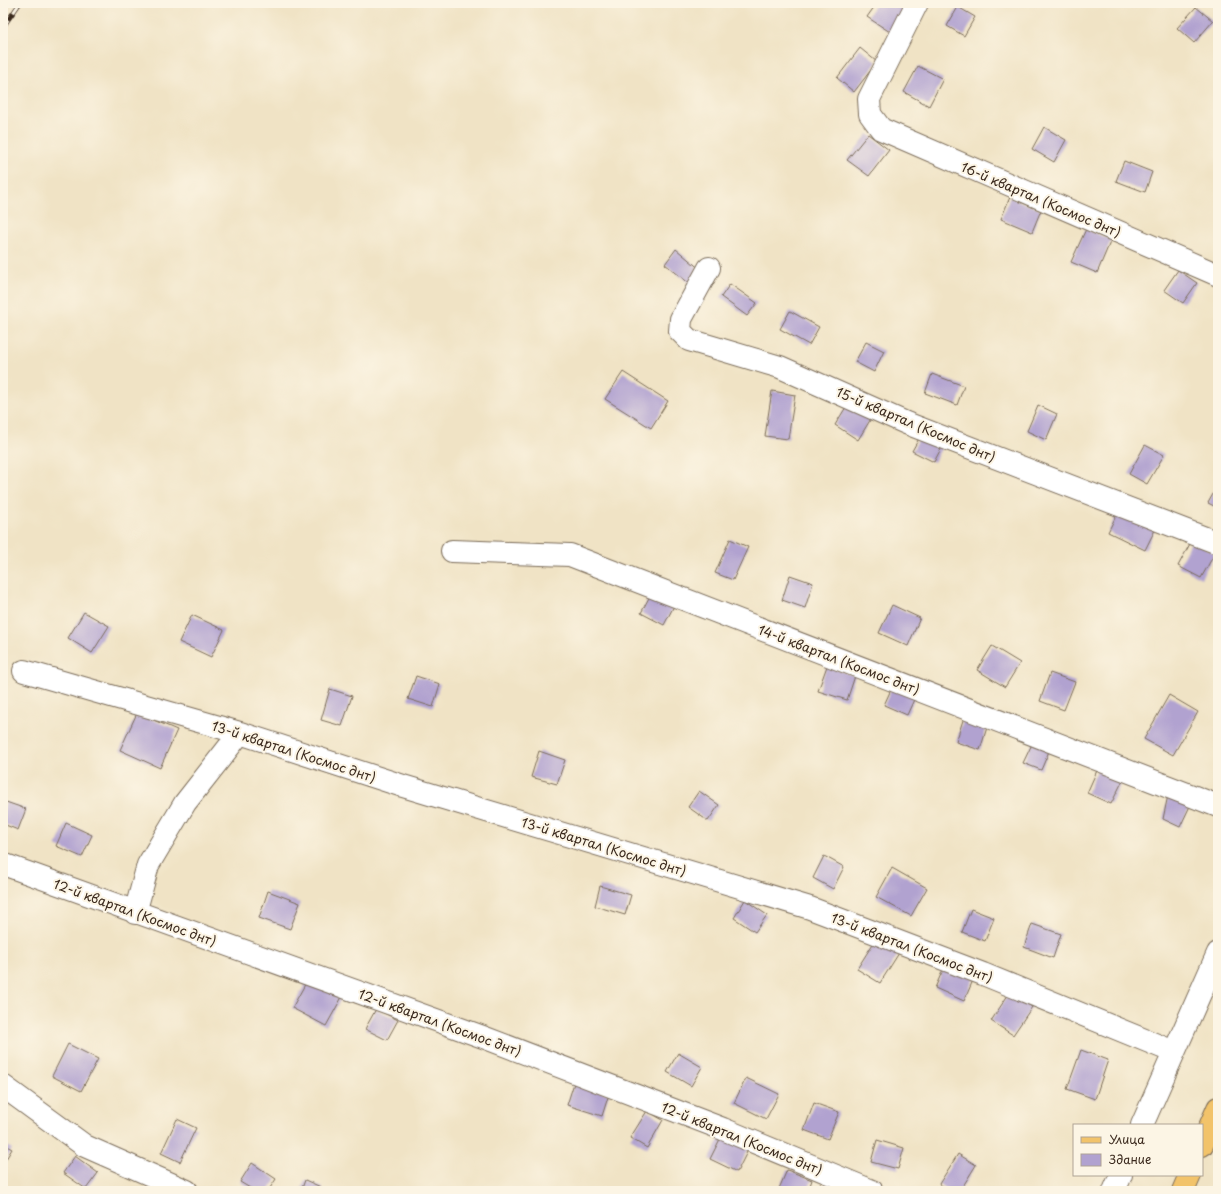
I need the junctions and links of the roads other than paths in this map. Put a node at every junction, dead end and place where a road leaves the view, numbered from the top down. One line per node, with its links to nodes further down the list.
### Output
1 (917, 3): 3 (street, 16-й квартал (Космос днт))
2 (709, 268): 4 (street, 15-й квартал (Космос днт))
3 (1218, 275)
4 (1218, 544)
5 (452, 551): 8 (street, 14-й квартал (Космос днт))
6 (24, 671): 7 (street, 13-й квартал (Космос днт))
7 (240, 733): 10 (street); 12 (street, 13-й квартал (Космос днт))
8 (1218, 806)
9 (3, 864): 10 (street, 12-й квартал (Космос днт))
10 (135, 913): 20 (street, 12-й квартал (Космос днт))
11 (1218, 953): 12 (street)
12 (1174, 1052): 15 (street)
13 (5, 1093): 19 (street)
14 (1218, 1108): 16 (main road)
15 (1142, 1124)
16 (1203, 1143)
17 (1121, 1176): 21 (street)
18 (1190, 1176): 22 (main road)
19 (187, 1191)
20 (872, 1191)
21 (1114, 1191)
22 (1183, 1191)

